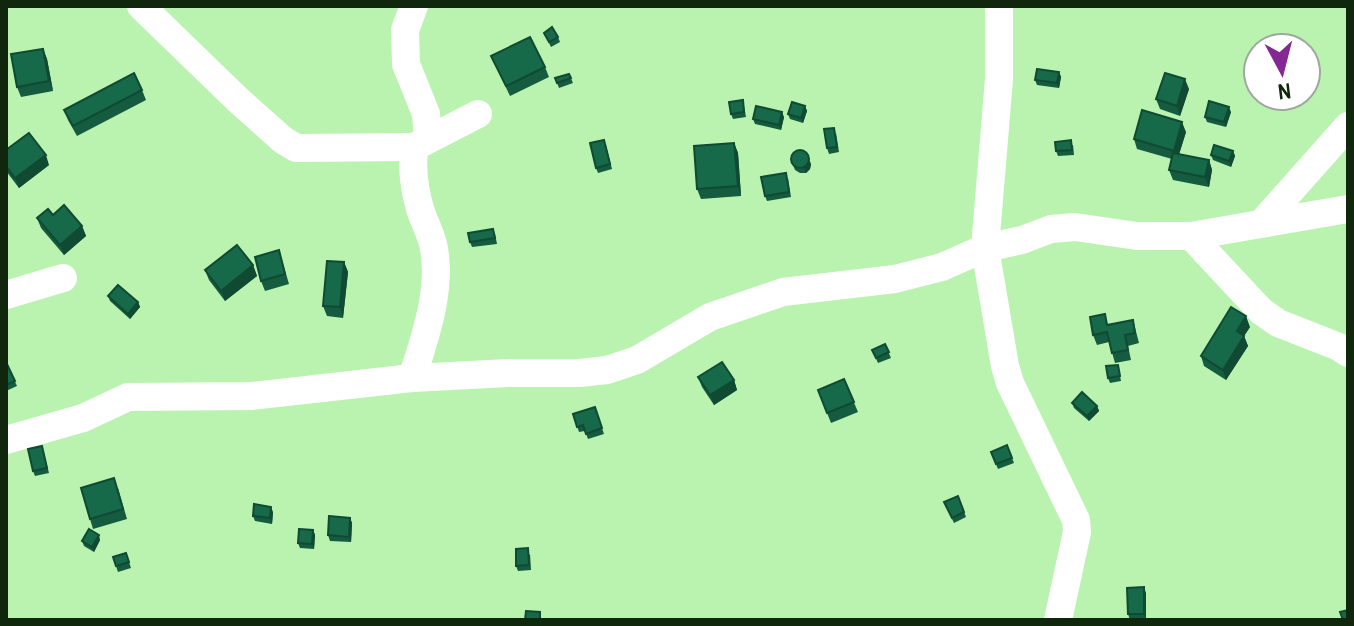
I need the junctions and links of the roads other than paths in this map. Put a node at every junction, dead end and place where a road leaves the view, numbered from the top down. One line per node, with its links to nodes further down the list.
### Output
1 (141, 6): 6 (street)
2 (414, 6): 6 (street)
3 (999, 6): 10 (street)
4 (478, 114): 6 (street)
5 (1348, 126): 8 (street)
6 (421, 143): 14 (street)
7 (1348, 209): 8 (street)
8 (1261, 224): 9 (street)
9 (1191, 236): 10 (street); 13 (street)
10 (985, 248): 14 (street); 16 (street)
11 (63, 278): 12 (street)
12 (6, 295)
13 (1348, 353)
14 (412, 378): 15 (street)
15 (6, 440)
16 (1058, 620)

